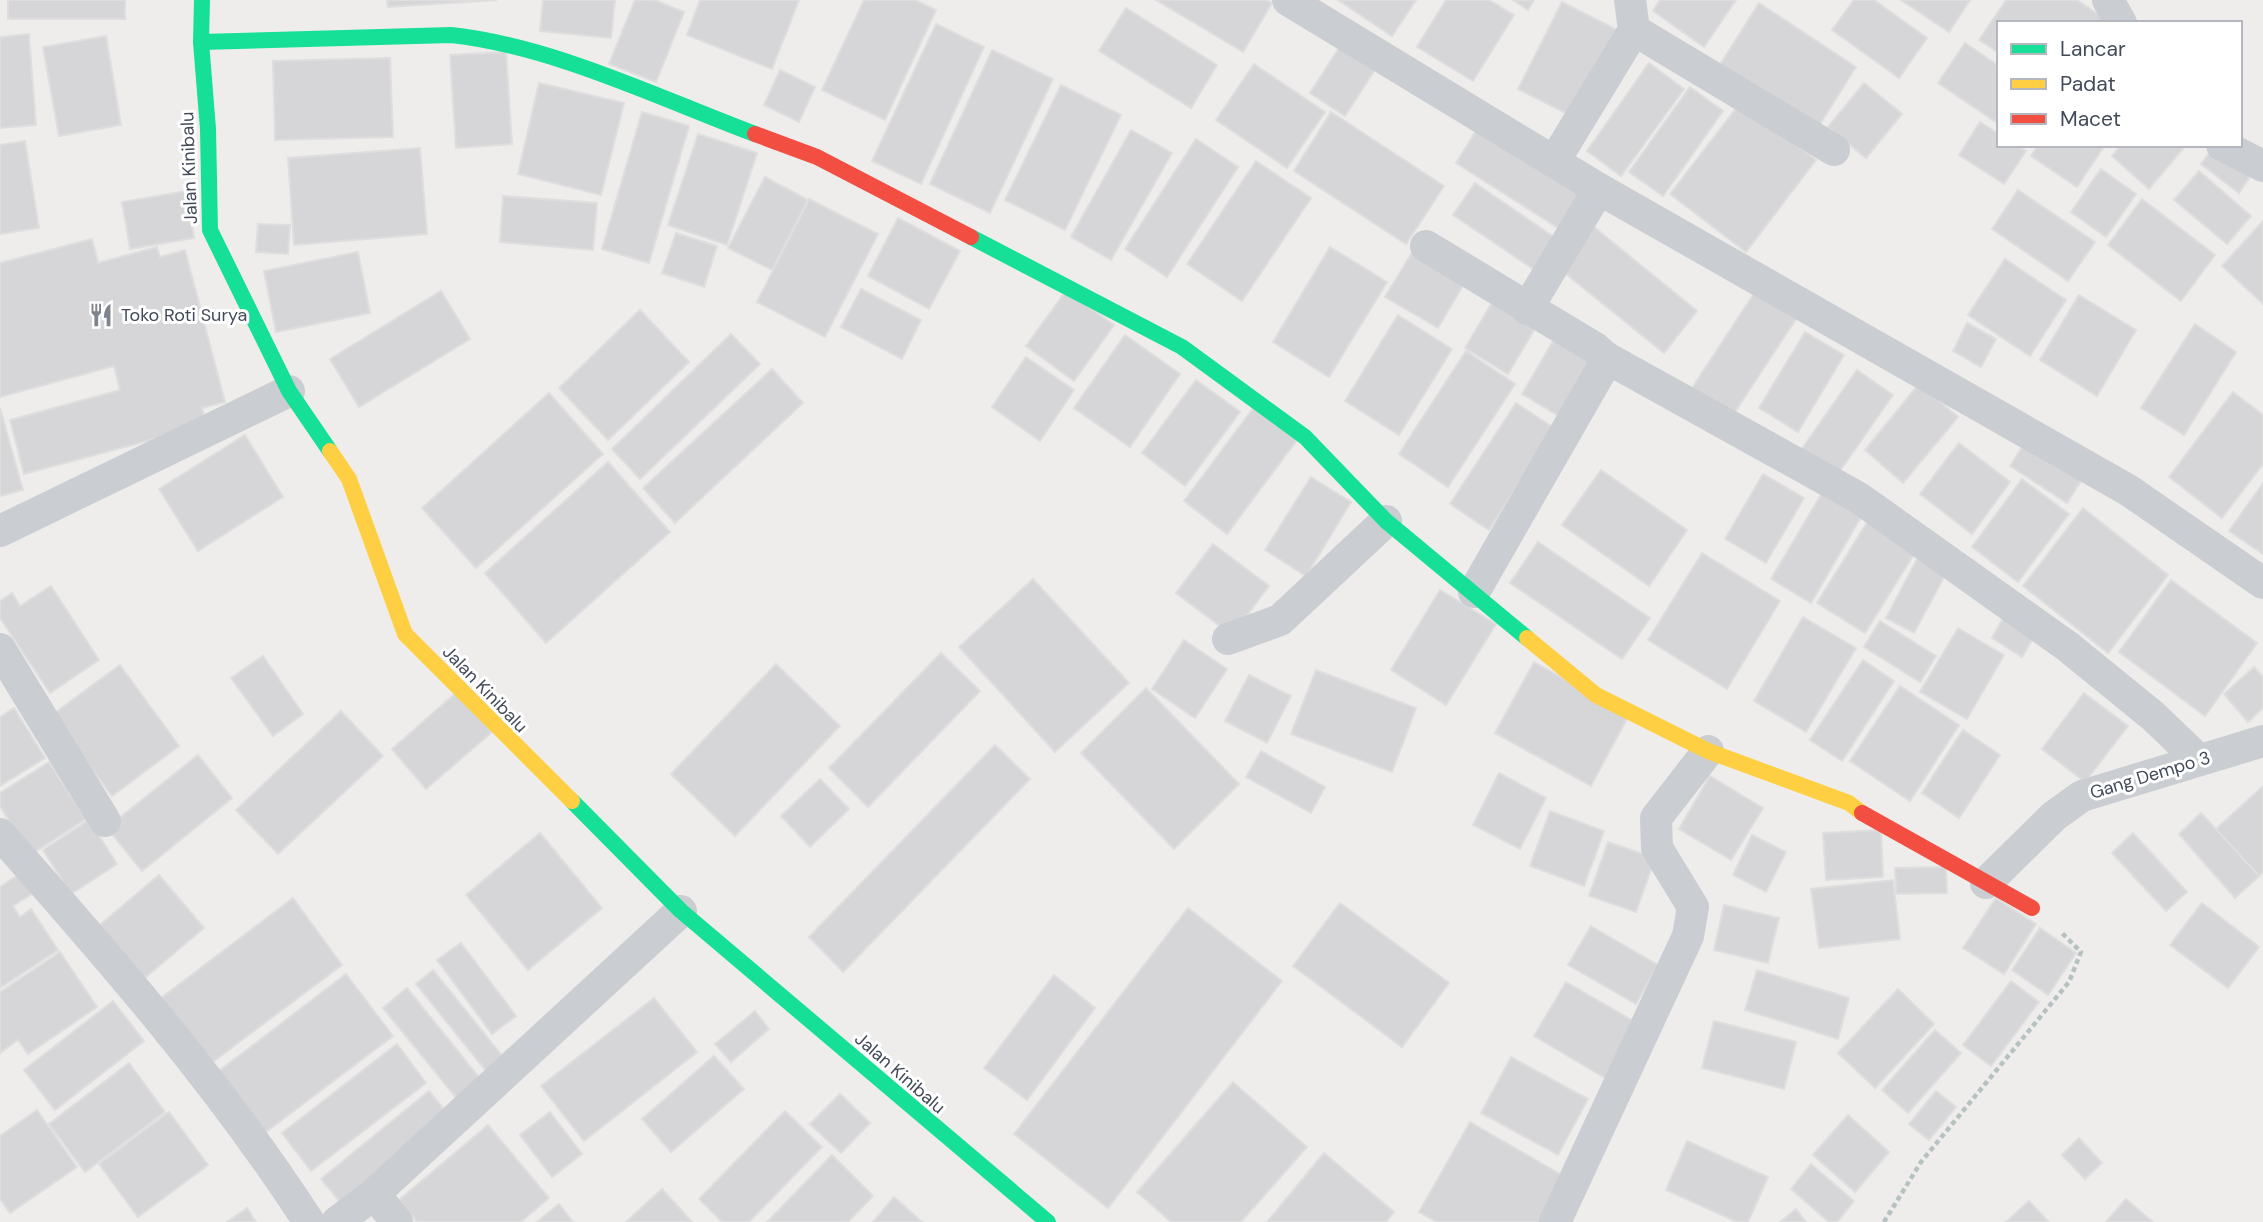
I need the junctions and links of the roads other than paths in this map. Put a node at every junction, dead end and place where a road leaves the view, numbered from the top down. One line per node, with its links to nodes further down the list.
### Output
1 (202, 0): 6 (street, Jalan Kinibalu)
2 (1288, 0): 9 (street)
3 (2108, 0): 5 (street)
4 (1632, 15): 8 (street); 9 (street)
5 (2120, 21)
6 (201, 41): 15 (street, Jalan Kinibalu); 16 (street)
7 (2226, 147): 10 (street)
8 (1834, 150)
9 (1555, 160): 11 (street)
10 (2263, 166)
11 (1598, 189): 13 (street); 18 (street)
12 (1426, 246): 13 (street)
13 (1527, 309): 14 (street)
14 (1605, 357): 19 (street); 24 (street)
15 (289, 391): 17 (street); 29 (street, Jalan Kinibalu)
16 (1386, 521): 19 (street); 20 (street)
17 (0, 531)
18 (2263, 583)
19 (1474, 592): 23 (street)
20 (1228, 639)
21 (0, 649): 25 (street)
22 (2263, 741): 24 (street, Gang Dempo 3)
23 (1708, 751): 27 (street); 35 (street)
24 (2199, 760): 27 (street, Gang Dempo 3)
25 (105, 821)
26 (0, 834): 31 (street)
27 (1986, 883): 28 (street)
28 (2032, 908)
29 (681, 911): 30 (street); 34 (street, Jalan Kinibalu)
30 (374, 1194): 32 (street); 33 (street)
31 (309, 1222)
32 (337, 1222)
33 (397, 1222)
34 (1048, 1222)
35 (1555, 1222)

